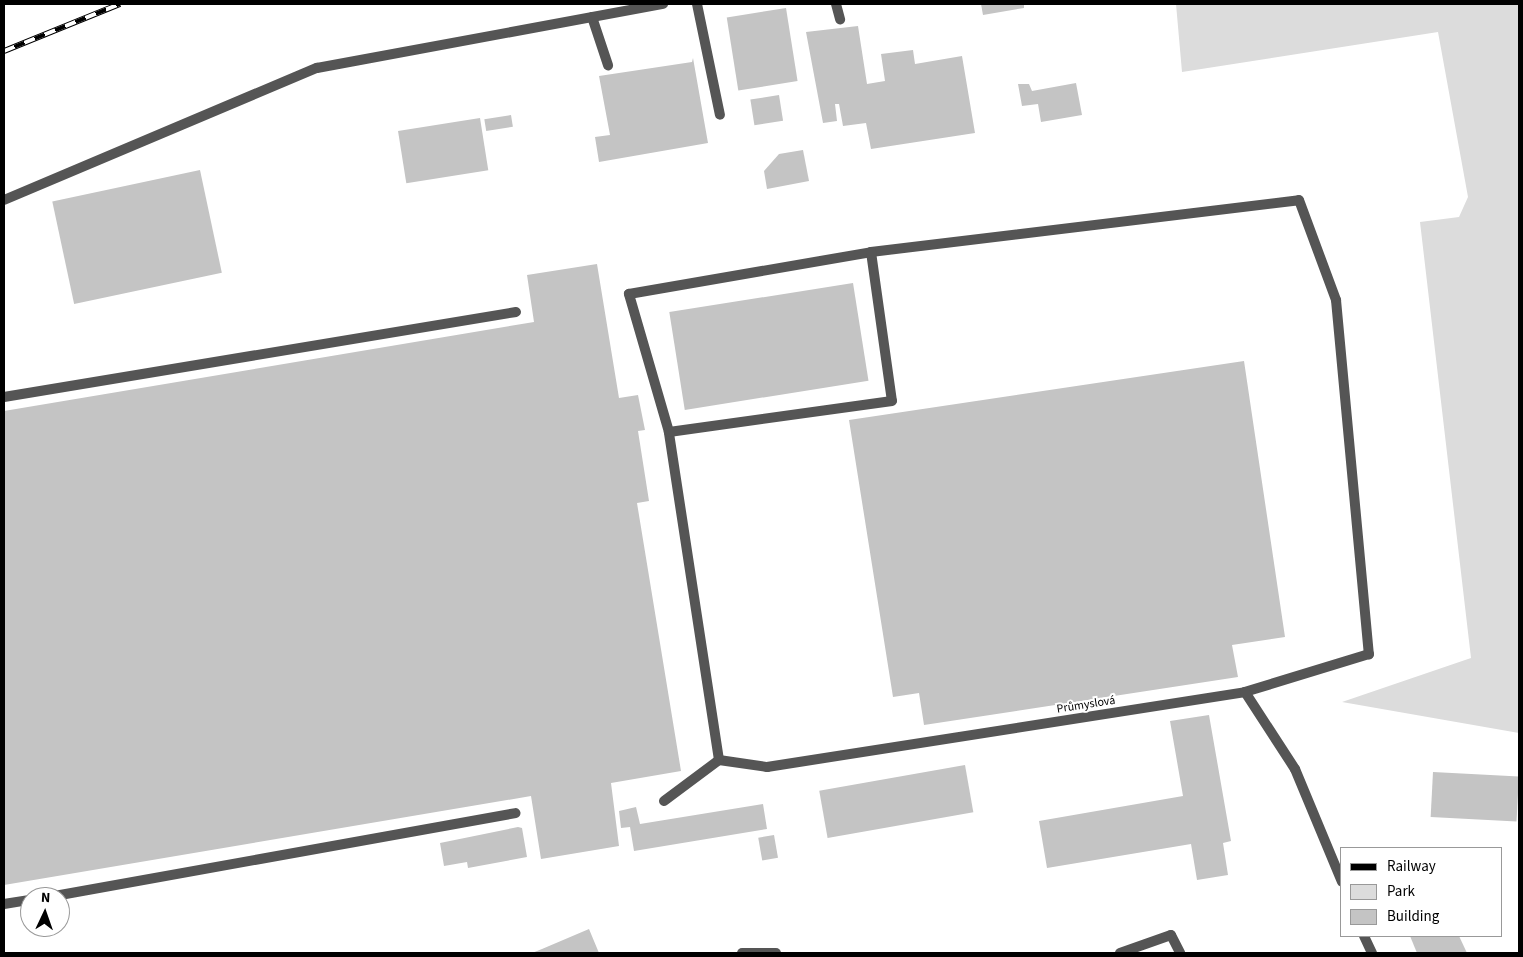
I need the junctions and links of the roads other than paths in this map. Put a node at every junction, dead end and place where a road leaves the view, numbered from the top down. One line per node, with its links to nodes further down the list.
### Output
1 (664, 4): 4 (lane)
2 (697, 4): 7 (lane)
3 (836, 4): 5 (lane)
4 (592, 17): 6 (lane); 8 (lane)
5 (840, 19)
6 (608, 65)
7 (720, 115)
8 (4, 200)
9 (871, 252): 12 (lane); 12 (lane); 13 (lane, Průmyslová)
10 (516, 312): 11 (lane)
11 (4, 397)
12 (669, 432): 14 (lane)
13 (1245, 692): 14 (lane, Průmyslová); 17 (lane)
14 (719, 760): 15 (lane)
15 (664, 800)
16 (516, 813): 18 (lane)
17 (1340, 877)
18 (70, 893)
19 (20, 902): 20 (lane)
20 (4, 904)
21 (1364, 937): 26 (lane)
22 (742, 953): 23 (lane)
23 (776, 953)
24 (1120, 953): 25 (lane)
25 (1180, 953)
26 (1372, 953)

